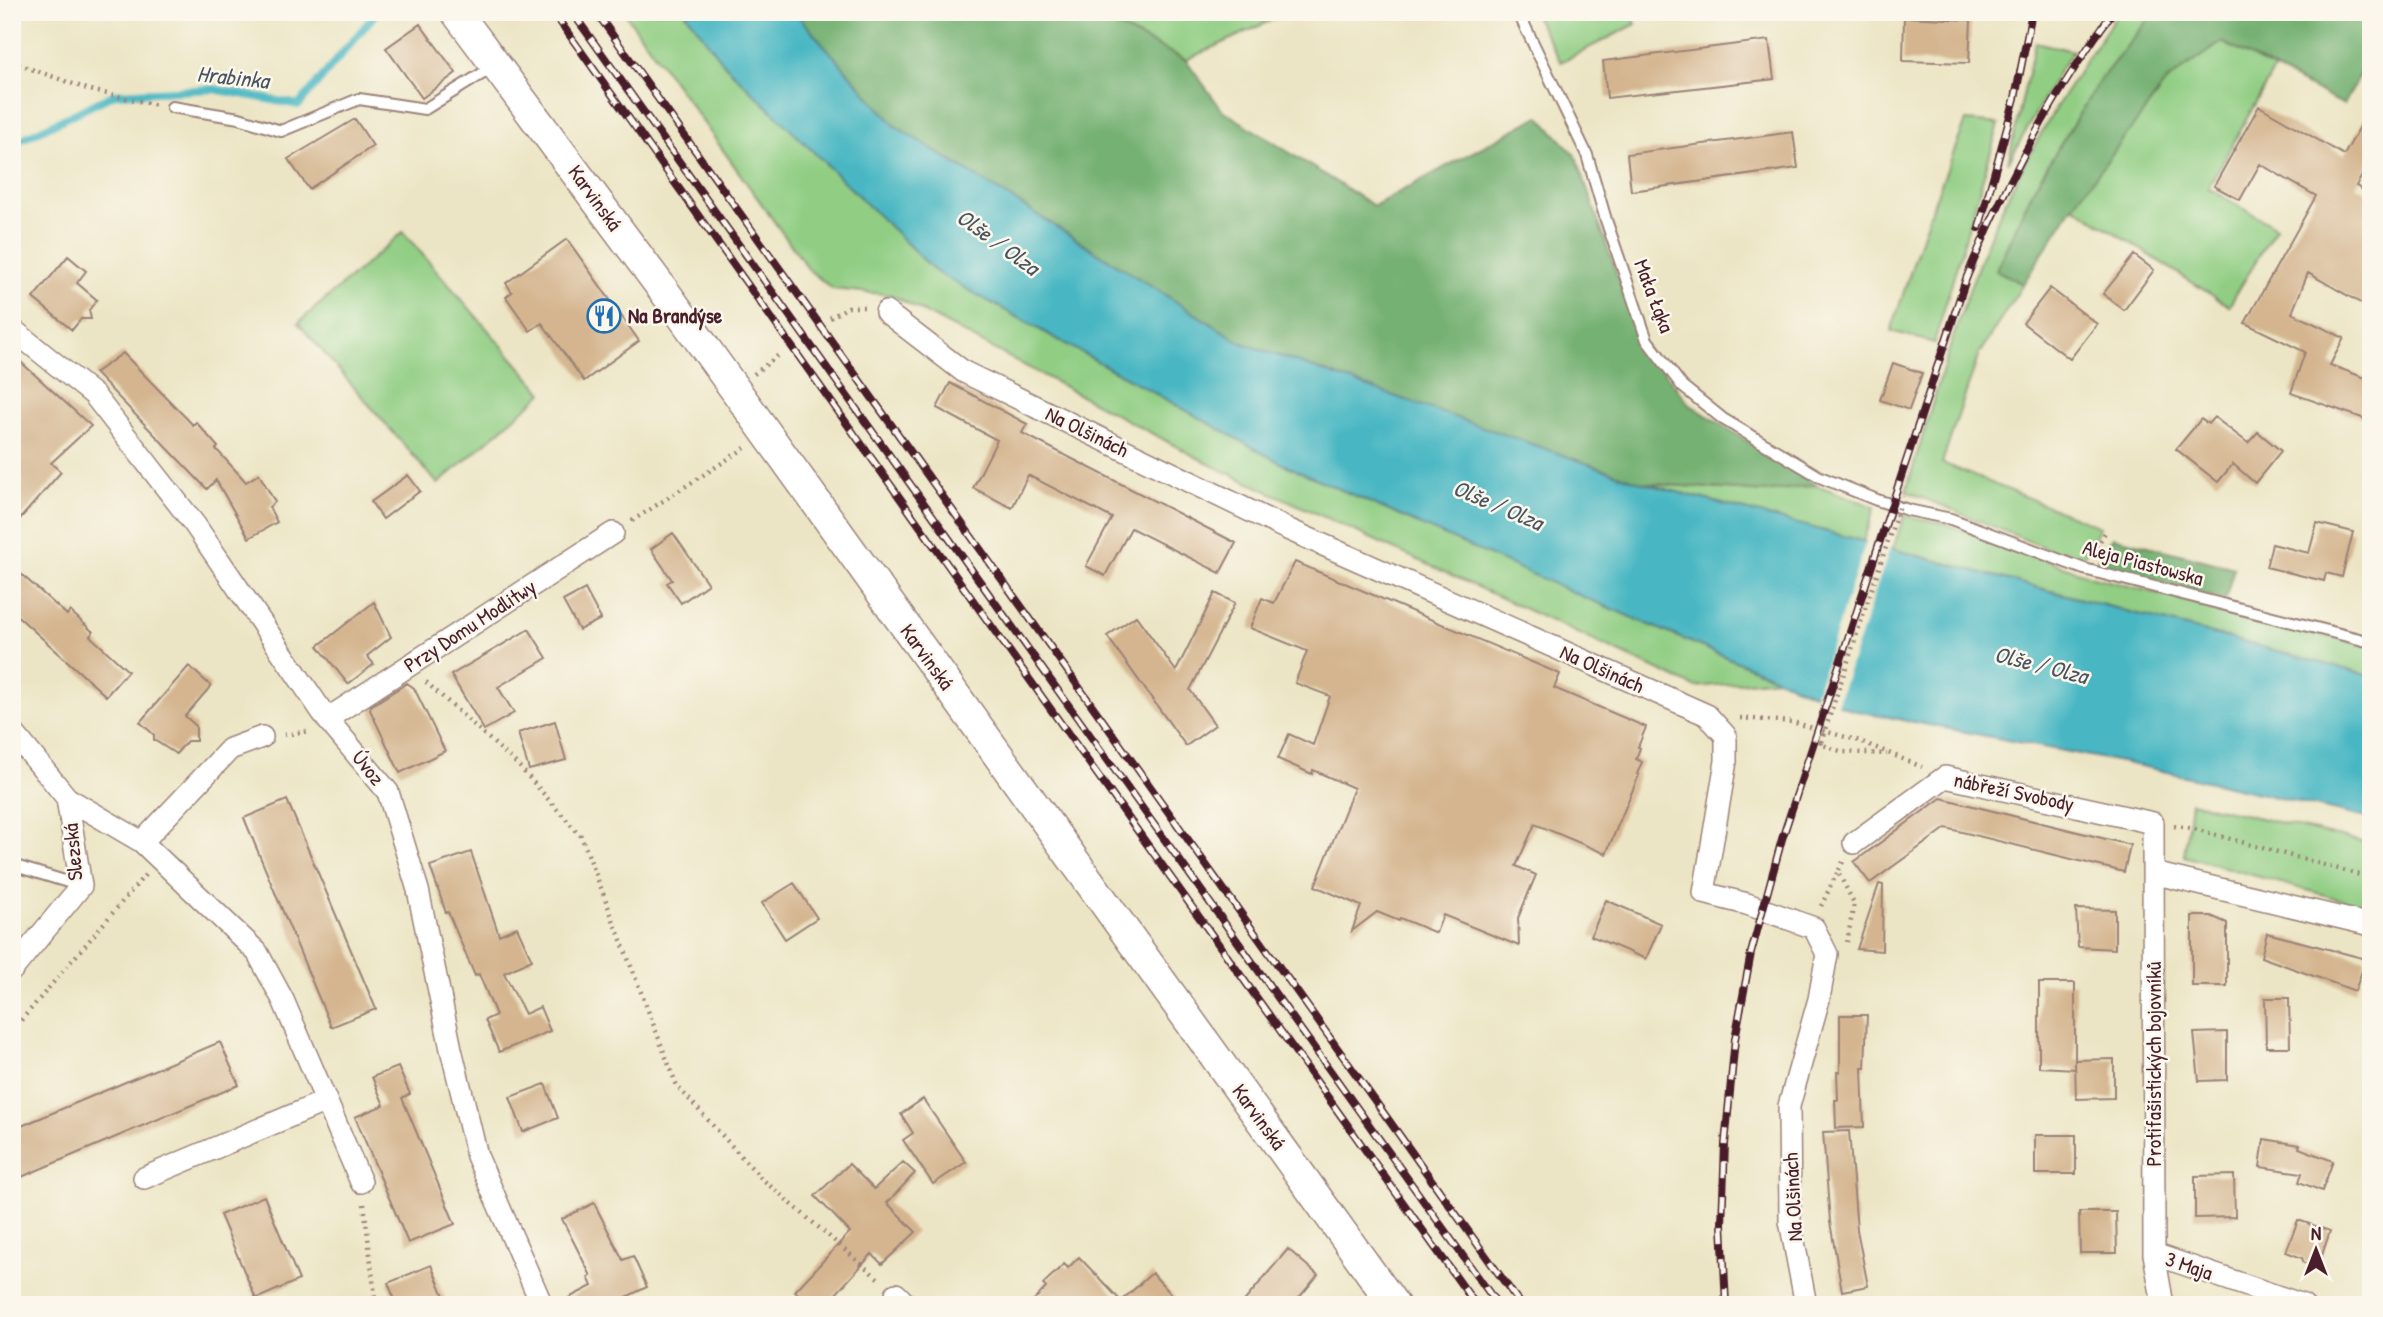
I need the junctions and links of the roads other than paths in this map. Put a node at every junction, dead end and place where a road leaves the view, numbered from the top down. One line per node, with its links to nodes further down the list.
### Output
1 (456, 12): 3 (main road, Karvinská)
2 (1518, 12): 7 (lane, Mała Łąka)
3 (496, 66): 4 (lane); 27 (main road, Karvinská)
4 (172, 107)
5 (886, 312): 28 (street, Na Olšinách)
6 (12, 329): 10 (street, Úvoz)
7 (1908, 510): 9 (lane, Aleja Piastowska)
8 (613, 533): 10 (street, Przy Domu Modlitwy)
9 (2371, 642)
10 (332, 724): 26 (street, Úvoz)
11 (12, 731): 13 (street, Slezská)
12 (262, 737): 15 (street)
13 (67, 799): 15 (street); 19 (street, Slezská)
14 (2153, 822): 16 (street, nábřeží Svobody); 18 (street, Protifašistických bojovníků)
15 (142, 842): 22 (street)
16 (1854, 843)
17 (12, 865): 19 (lane)
18 (2153, 873): 20 (street); 25 (street, Protifašistických bojovníků)
19 (81, 886): 21 (street, Slezská)
20 (2371, 925)
21 (12, 970)
22 (326, 1101): 23 (street); 24 (street)
23 (144, 1178)
24 (361, 1182)
25 (2154, 1254): 29 (street, Protifašistických bojovníků); 30 (street, 3 Maja)
26 (542, 1305)
27 (1394, 1305)
28 (1806, 1305)
29 (2163, 1305)
30 (2303, 1305)

